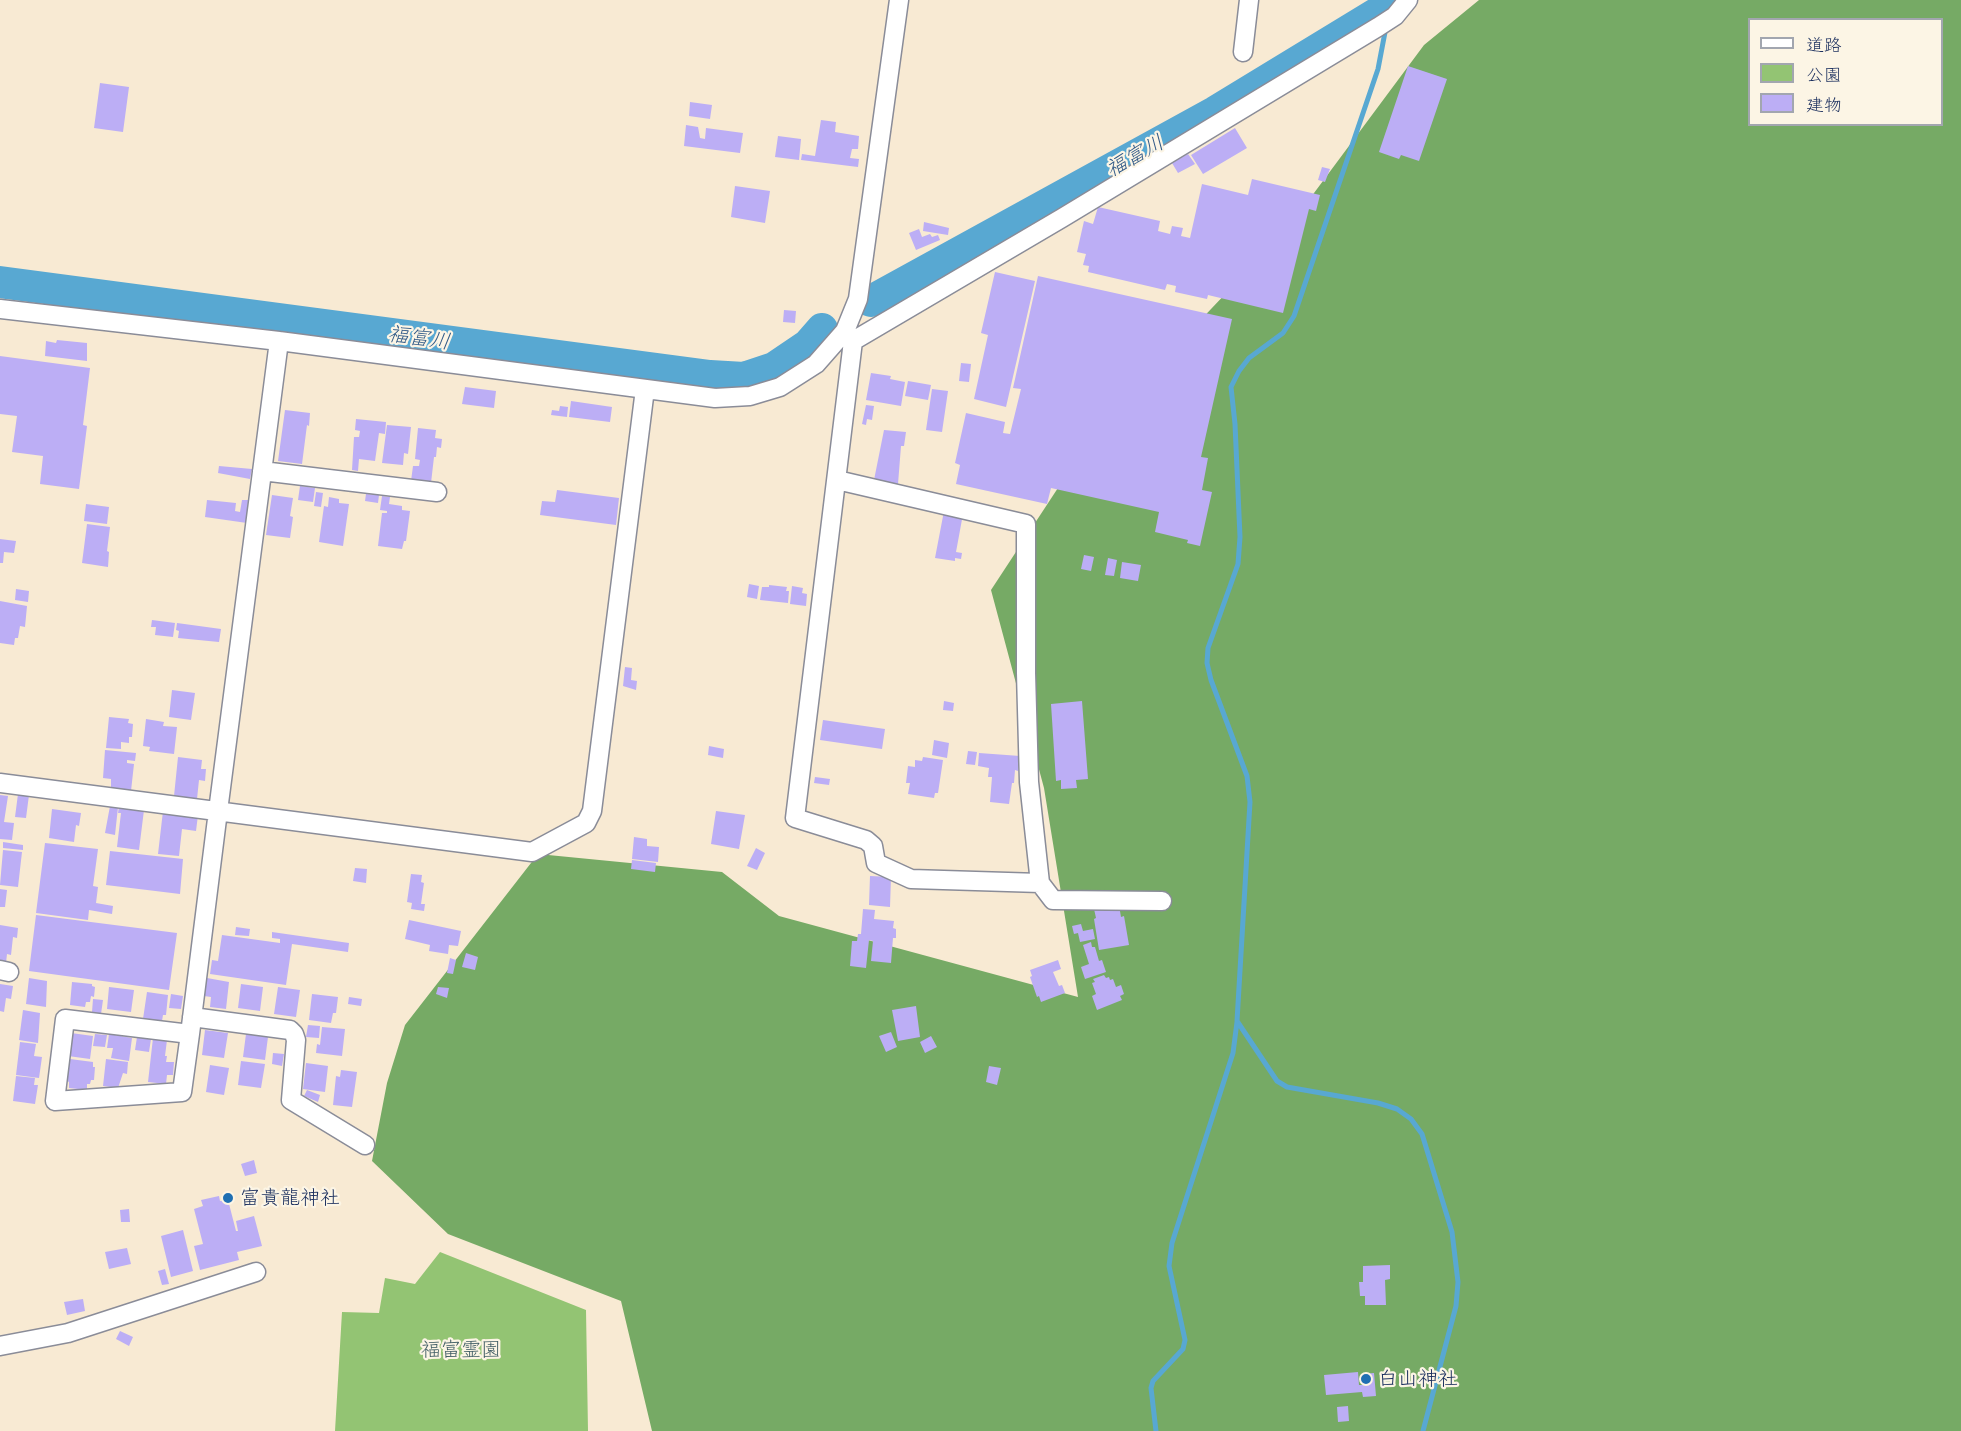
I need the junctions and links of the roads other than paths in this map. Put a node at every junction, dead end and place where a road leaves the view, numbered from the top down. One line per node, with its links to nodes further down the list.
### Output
1 (899, 0): 6 (street)
2 (1249, 0): 4 (street)
3 (1408, 0): 6 (street)
4 (1243, 52)
5 (0, 309): 7 (street)
6 (849, 336): 8 (street); 10 (street)
7 (279, 341): 8 (street); 9 (street)
8 (645, 389): 13 (street)
9 (262, 471): 11 (street); 13 (street)
10 (837, 480): 14 (street); 14 (street)
11 (437, 492)
12 (0, 783): 13 (street)
13 (218, 811): 16 (street)
14 (1040, 883): 15 (street)
15 (1162, 901)
16 (191, 1025): 16 (street); 17 (street)
17 (364, 1145)
18 (256, 1272): 19 (street)
19 (0, 1346)

